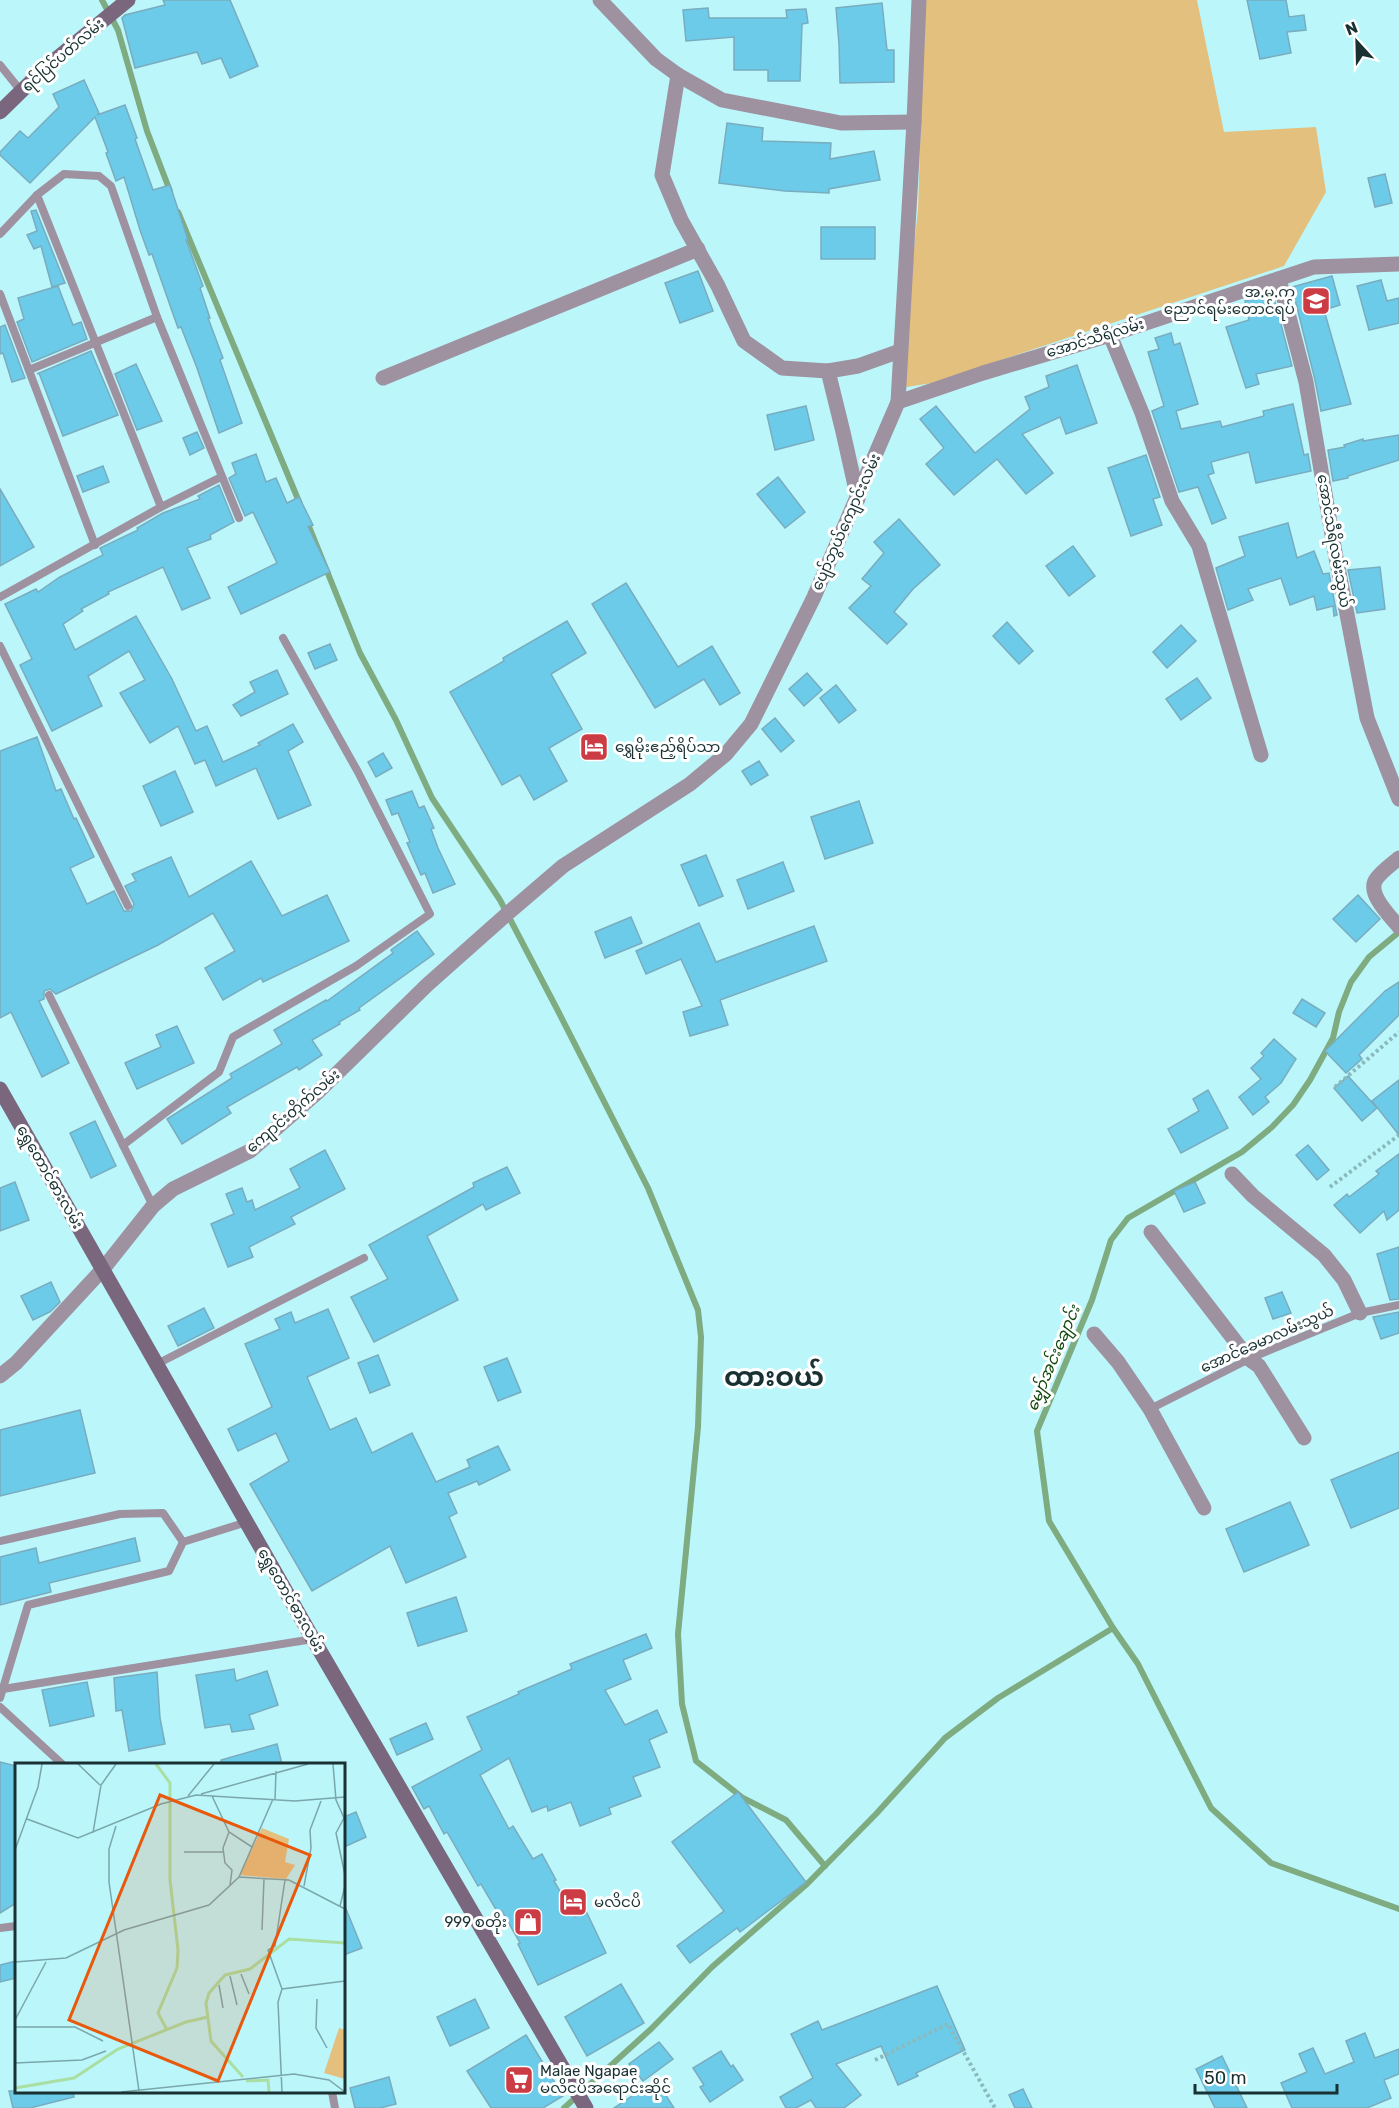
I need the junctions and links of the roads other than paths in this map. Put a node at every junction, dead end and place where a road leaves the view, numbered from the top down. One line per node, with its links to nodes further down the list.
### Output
1 (128, 0): 6 (street, ရင်ပြင်ပတ်လမ်း)
2 (600, 0): 5 (street)
3 (919, 0): 8 (street, ပျော်ဘွယ်ကျောင်းလမ်း)
4 (0, 65): 6 (lane)
5 (678, 75): 8 (street); 11 (street)
6 (21, 91): 7 (street, ရင်ပြင်ပတ်လမ်း)
7 (0, 112)
8 (915, 122): 18 (street, ပျော်ဘွယ်ကျောင်းလမ်း)
9 (37, 195): 10 (lane); 15 (lane); 17 (lane)
10 (0, 234)
11 (698, 249): 20 (street); 21 (street)
12 (1399, 264): 13 (street, အောင်သီရိလမ်း)
13 (1279, 279): 16 (street, အောင်သီရိလမ်း); 32 (street, အောင်သီရိလမ်းသွယ်)
14 (0, 294): 19 (lane)
15 (157, 317): 17 (lane); 23 (lane)
16 (1110, 335): 22 (street, အောင်သီရိလမ်း); 31 (street)
17 (96, 343): 19 (lane); 25 (lane)
18 (900, 351): 20 (street); 22 (street, ပျော်ဘွယ်ကျောင်းလမ်း)
19 (29, 370): 27 (lane)
20 (828, 371): 24 (street)
21 (383, 378)
22 (898, 402): 24 (street, ပျော်ဘွယ်ကျောင်းလမ်း)
23 (221, 477): 25 (lane); 26 (lane)
24 (858, 499): 35 (street, ပျော်ဘွယ်ကျောင်းလမ်း)
25 (161, 507): 27 (lane)
26 (239, 518)
27 (95, 544): 28 (lane)
28 (0, 597)
29 (283, 638): 39 (lane)
30 (0, 646): 34 (lane)
31 (1261, 755)
32 (1399, 799)
33 (1399, 858): 36 (street)
34 (128, 906)
35 (507, 914): 41 (street, ကျောင်းတိုက်လမ်း)
36 (1399, 927)
37 (49, 995): 39 (lane)
38 (0, 1089): 44 (street, ရွှေတောင်ဓားလမ်း)
39 (123, 1145): 41 (lane)
40 (1232, 1174): 46 (street)
41 (153, 1206): 44 (street, ကျောင်းတိုက်လမ်း)
42 (1151, 1232): 48 (street)
43 (364, 1258): 49 (lane)
44 (103, 1269): 49 (street, ရွှေတောင်ဓားလမ်း); 50 (street, ကျောင်းတိုက်လမ်း)
45 (1399, 1305): 46 (lane, အောင်ခေမာလမ်းသွယ်)
46 (1360, 1313): 48 (lane, အောင်ခေမာလမ်းသွယ်)
47 (1094, 1334): 51 (street)
48 (1249, 1359): 51 (lane, အောင်ခေမာလမ်းသွယ်); 52 (street)
49 (157, 1364): 54 (street, ရွှေတောင်ဓားလမ်း)
50 (0, 1377)
51 (1150, 1409): 53 (street)
52 (1304, 1438)
53 (1204, 1508)
54 (247, 1522): 56 (lane); 57 (street, ရွှေတောင်ဓားလမ်း)
55 (0, 1541): 56 (lane)
56 (183, 1542): 58 (lane)
57 (314, 1639): 58 (lane); 65 (street, ရွှေတောင်ဓားလမ်း)
58 (1, 1694)
59 (0, 1707): 60 (lane)
60 (61, 1763)
61 (15, 1926): 62 (lane)
62 (0, 1928)
63 (332, 2093): 64 (lane)
64 (335, 2108)
65 (586, 2108)

